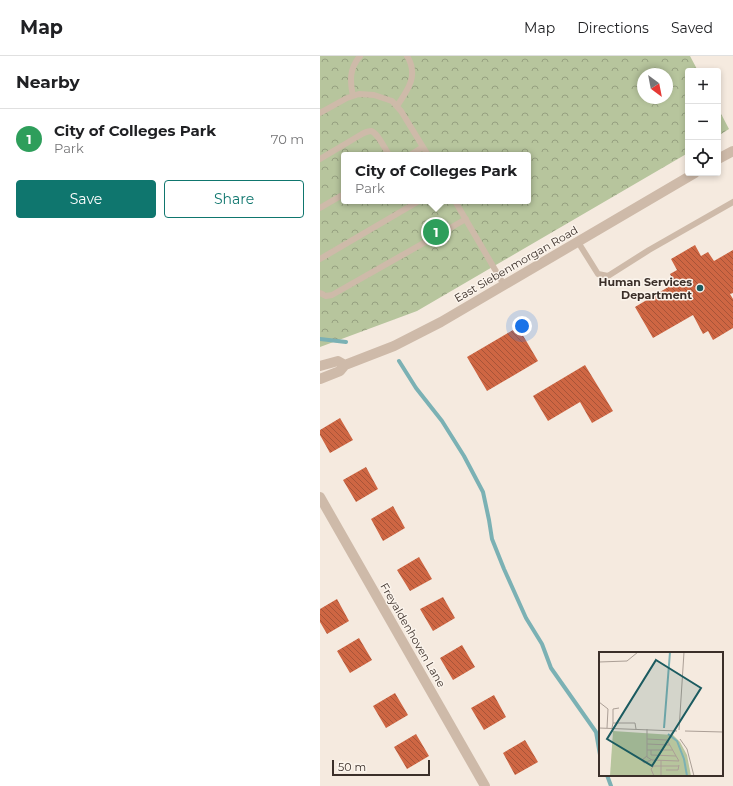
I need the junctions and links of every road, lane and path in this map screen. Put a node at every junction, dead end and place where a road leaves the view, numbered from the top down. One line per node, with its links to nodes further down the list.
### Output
1 (360, 56): 3 (lane)
2 (407, 56): 4 (lane)
3 (353, 96): 4 (lane); 5 (lane)
4 (397, 106): 6 (lane)
5 (320, 113)
6 (423, 147): 9 (lane); 10 (lane)
7 (733, 150): 11 (street)
8 (387, 152): 12 (lane)
9 (415, 152)
10 (426, 152)
11 (721, 157)
12 (320, 159)
13 (690, 176): 20 (street, East Siebenmorgan Road)
14 (341, 196): 18 (lane)
15 (733, 202): 20 (lane)
16 (414, 204): 21 (lane)
17 (458, 204): 19 (lane)
18 (320, 208)
19 (466, 219): 22 (lane); 23 (lane)
20 (578, 242): 22 (street, East Siebenmorgan Road)
21 (320, 259)
22 (504, 285): 24 (street, East Siebenmorgan Road)
23 (320, 293)
24 (345, 365): 25 (street, East Siebenmorgan Road); 26 (street, East Siebenmorgan Road)
25 (320, 366)
26 (320, 379)
27 (320, 497): 28 (street, Freyaldenhoven Lane)
28 (485, 786)

